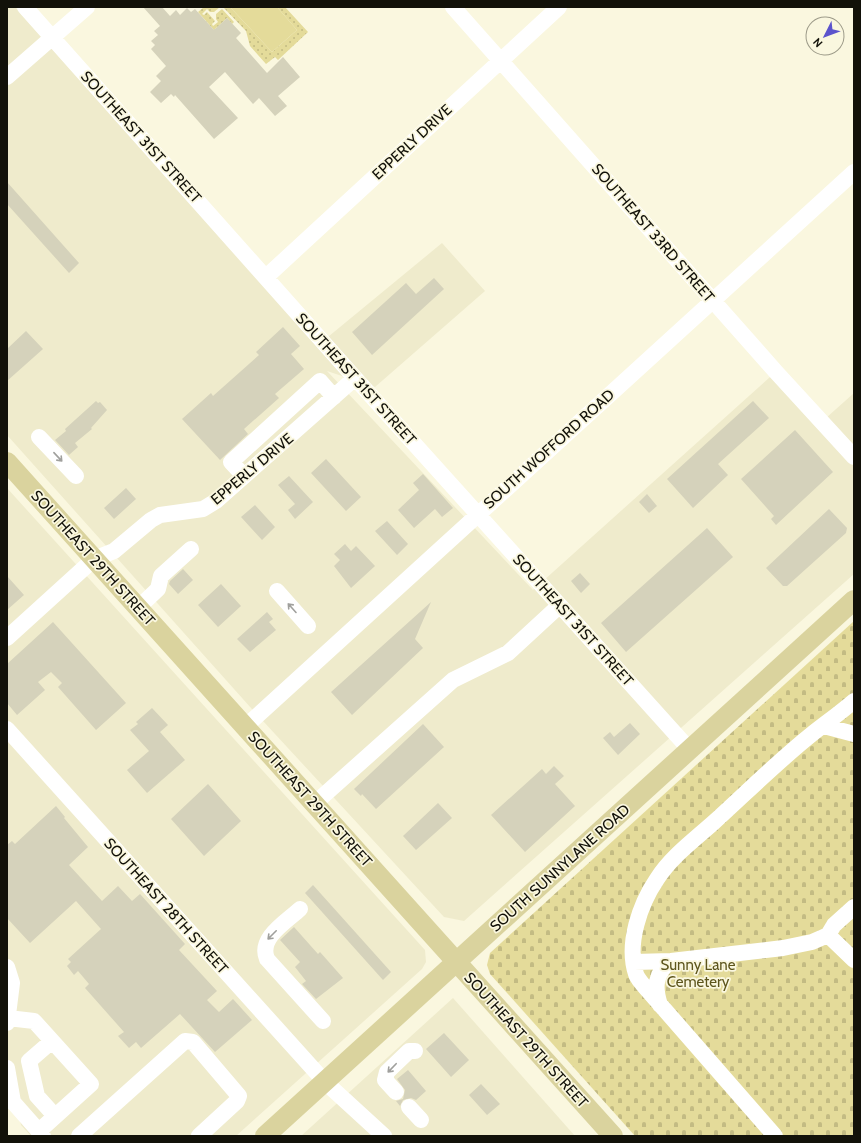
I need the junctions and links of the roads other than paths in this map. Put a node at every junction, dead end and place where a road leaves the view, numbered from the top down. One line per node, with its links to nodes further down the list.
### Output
1 (25, 7): 5 (street, SOUTHEAST 31ST STREET)
2 (88, 7): 5 (street)
3 (453, 7): 6 (street, SOUTHEAST 33RD STREET)
4 (559, 7): 6 (street, EPPERLY DRIVE)
5 (52, 38): 7 (street); 9 (street, SOUTHEAST 31ST STREET)
6 (501, 60): 9 (street, EPPERLY DRIVE); 10 (street, SOUTHEAST 33RD STREET)
7 (7, 77)
8 (854, 172): 10 (street, SOUTH WOFFORD ROAD)
9 (266, 277): 11 (street, SOUTHEAST 31ST STREET)
10 (713, 300): 18 (street, SOUTHEAST 33RD STREET); 22 (street, SOUTH WOFFORD ROAD)
11 (354, 378): 12 (street, EPPERLY DRIVE); 22 (street, SOUTHEAST 31ST STREET)
12 (334, 397): 13 (street); 14 (street, EPPERLY DRIVE)
13 (291, 407): 14 (street); 16 (street)
14 (305, 423): 17 (street, EPPERLY DRIVE)
15 (39, 437): 20 (street, one-way to 20)
16 (256, 439): 17 (street); 21 (street)
17 (269, 454): 21 (street, EPPERLY DRIVE)
18 (854, 457)
19 (7, 462): 24 (main road, SOUTHEAST 29TH STREET)
20 (76, 476)
21 (244, 476): 24 (street, EPPERLY DRIVE)
22 (477, 514): 27 (street, SOUTHEAST 31ST STREET); 33 (street, SOUTH WOFFORD ROAD)
23 (191, 549): 28 (street)
24 (94, 559): 28 (main road, SOUTHEAST 29TH STREET); 30 (street, EPPERLY DRIVE)
25 (277, 591): 29 (street, one-way to 25)
26 (854, 600): 36 (main road, SOUTH SUNNYLANE ROAD)
27 (559, 606): 36 (street, SOUTHEAST 31ST STREET); 37 (street)
28 (138, 608): 33 (main road, SOUTHEAST 29TH STREET)
29 (308, 626)
30 (7, 638)
31 (854, 701): 32 (street)
32 (824, 726): 35 (street); 43 (street)
33 (245, 727): 37 (main road, SOUTHEAST 29TH STREET)
34 (7, 729): 52 (street, SOUTHEAST 28TH STREET)
35 (854, 734)
36 (690, 750): 44 (main road, SOUTH SUNNYLANE ROAD)
37 (314, 804): 44 (main road, SOUTHEAST 29TH STREET)
38 (854, 907): 40 (street)
39 (300, 909): 48 (street, one-way to 48)
40 (828, 935): 41 (street); 42 (street)
41 (854, 960)
42 (671, 961): 43 (street); 46 (street)
43 (634, 962): 46 (street)
44 (457, 963): 52 (main road, SOUTH SUNNYLANE ROAD); 62 (main road, SOUTHEAST 29TH STREET)
45 (7, 967): 47 (street)
46 (660, 1006): 63 (street)
47 (7, 1020): 49 (street)
48 (323, 1021)
49 (52, 1041): 55 (street); 55 (street)
50 (415, 1051): 53 (street, one-way to 53)
51 (7, 1068): 57 (street)
52 (325, 1082): 60 (main road, SOUTH SUNNYLANE ROAD); 61 (street, SOUTHEAST 28TH STREET)
53 (396, 1092)
54 (409, 1106): 56 (street)
55 (55, 1116): 57 (street)
56 (421, 1120)
57 (41, 1133)
58 (79, 1136): 59 (street)
59 (198, 1136)
60 (265, 1136)
61 (384, 1136)
62 (613, 1136)
63 (775, 1136)

